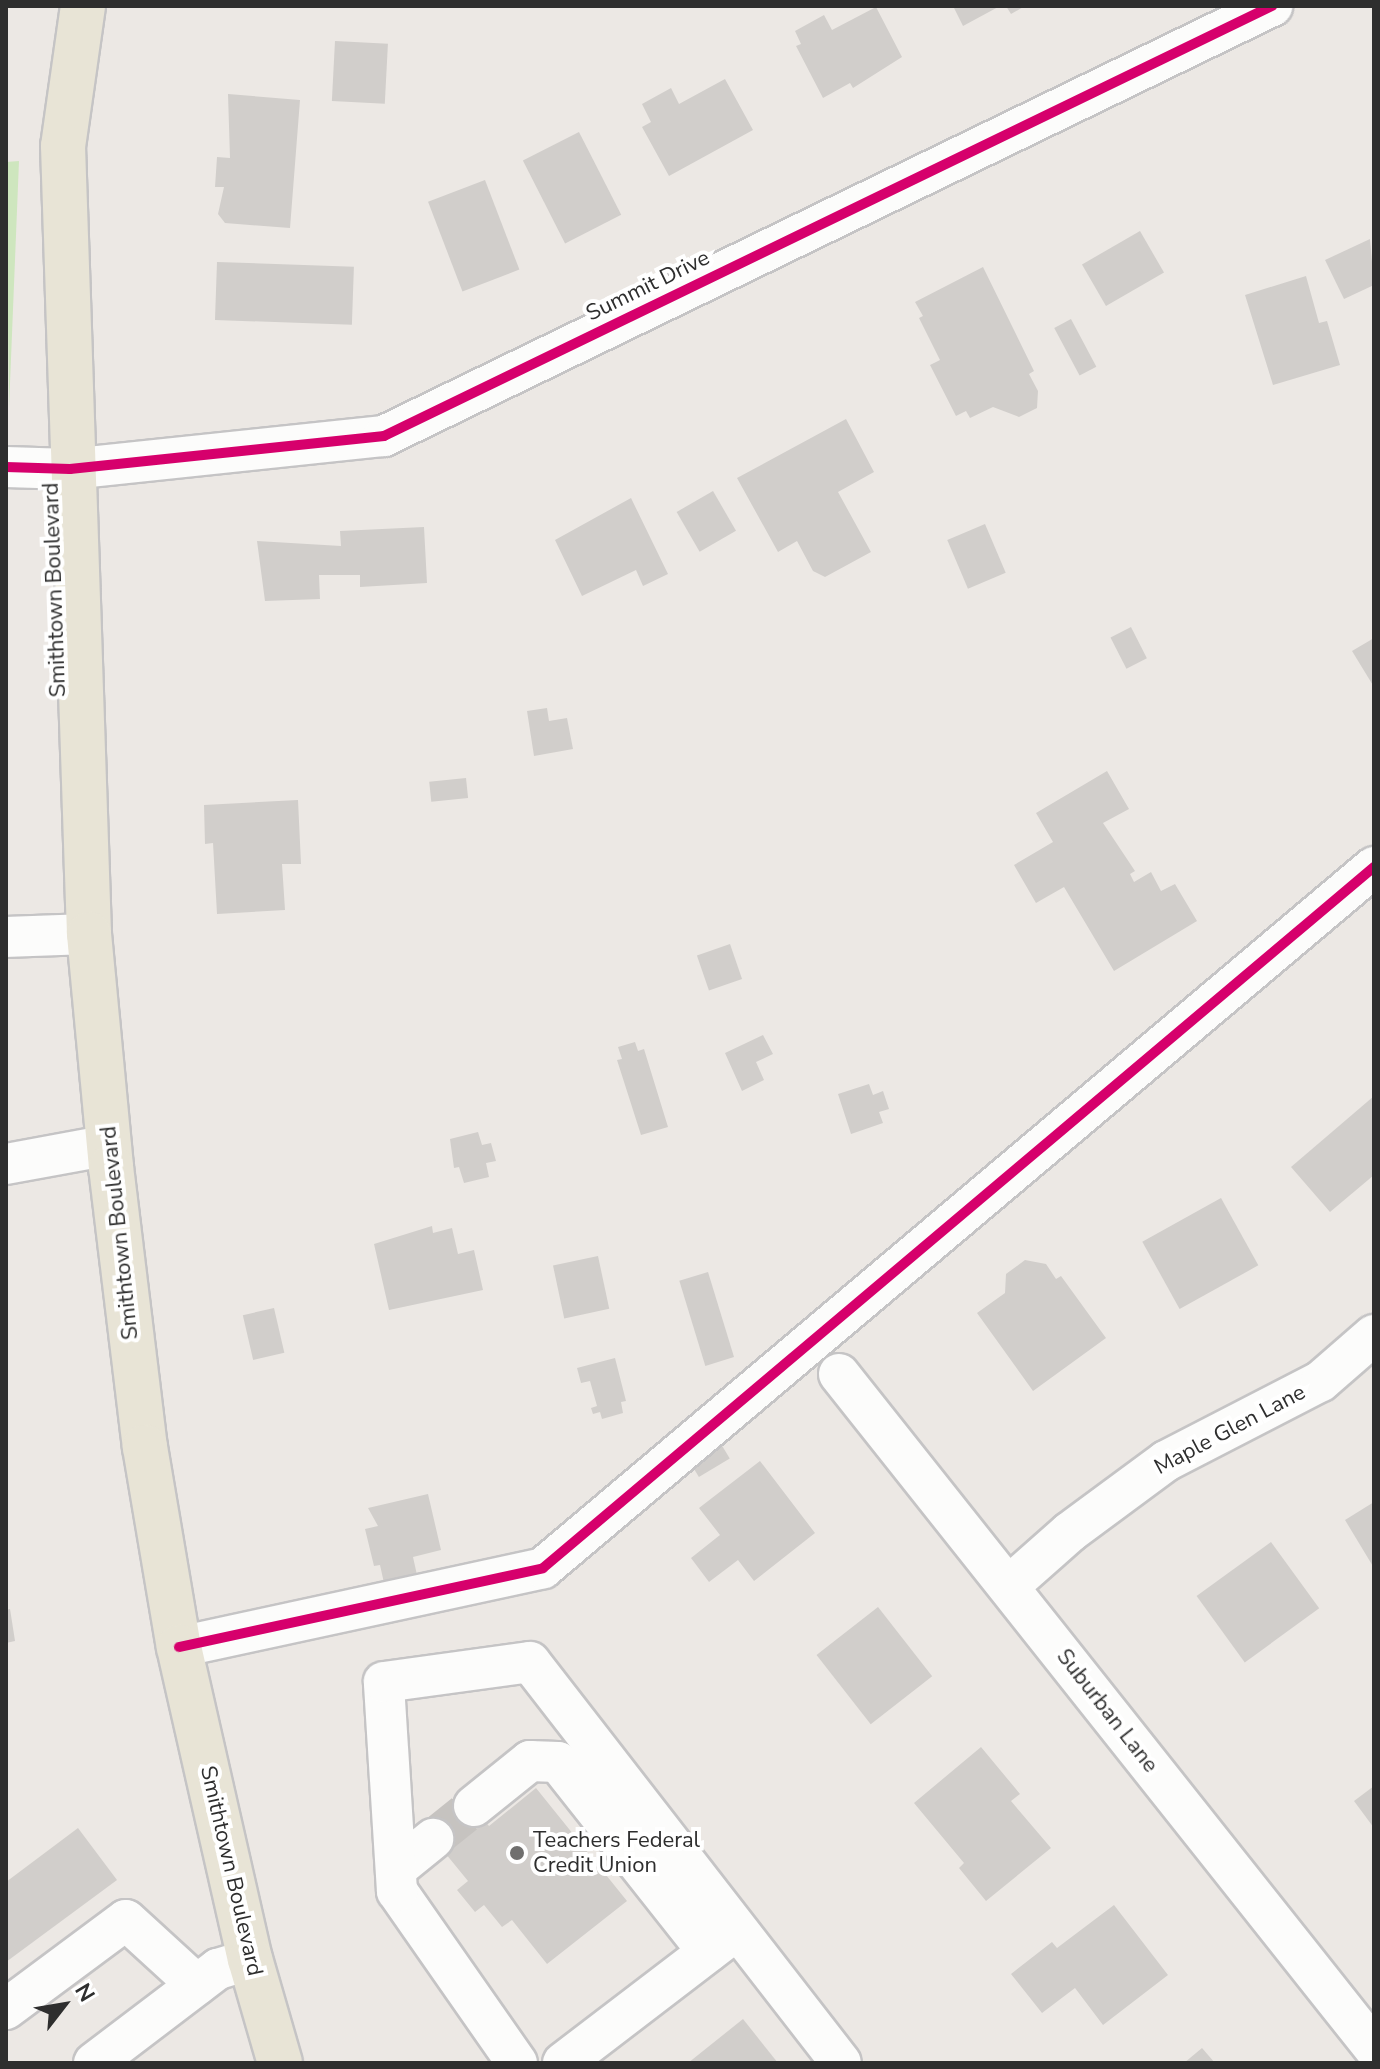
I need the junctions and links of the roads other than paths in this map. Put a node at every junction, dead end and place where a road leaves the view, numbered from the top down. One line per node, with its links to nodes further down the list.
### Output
1 (83, 6): 4 (main road, Smithtown Boulevard)
2 (1272, 6): 4 (street, Summit Drive)
3 (6, 467): 4 (street, Summit Drive)
4 (70, 469): 6 (main road, Smithtown Boulevard)
5 (1374, 867): 13 (street)
6 (89, 934): 7 (street); 8 (main road, Smithtown Boulevard)
7 (6, 937)
8 (110, 1145): 9 (street); 13 (main road, Smithtown Boulevard)
9 (6, 1164)
10 (1374, 1335): 12 (street, Maple Glen Lane)
11 (839, 1374): 12 (street, Suburban Lane)
12 (1010, 1585): 21 (street, Suburban Lane)
13 (179, 1647): 18 (main road, Smithtown Boulevard)
14 (474, 1806): 17 (street)
15 (433, 1839): 16 (street)
16 (396, 1869): 17 (street); 24 (street)
17 (722, 1942): 25 (street); 26 (street)
18 (250, 1959): 19 (street); 23 (main road, Smithtown Boulevard)
19 (197, 1985): 20 (street); 22 (street)
20 (6, 2009)
21 (1374, 2048)
22 (94, 2063)
23 (280, 2063)
24 (517, 2063)
25 (563, 2063)
26 (841, 2063)

